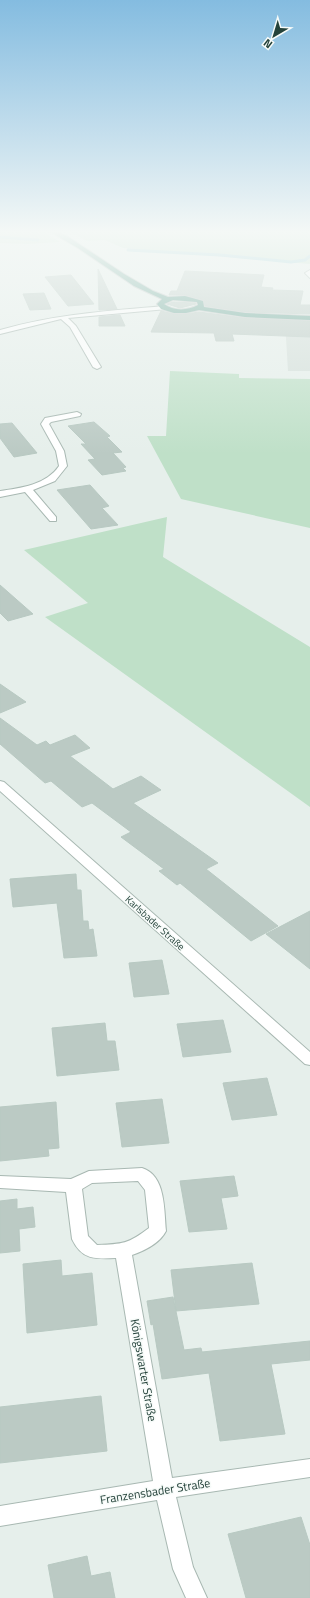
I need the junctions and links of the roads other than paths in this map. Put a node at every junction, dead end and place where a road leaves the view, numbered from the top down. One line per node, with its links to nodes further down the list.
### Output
1 (161, 305): 3 (main road)
2 (201, 305): 4 (main road)
3 (165, 308): 4 (main road); 5 (street)
4 (199, 308): 6 (main road)
5 (62, 318): 7 (street); 8 (street)
6 (310, 318)
7 (0, 332)
8 (97, 367)
9 (77, 414): 10 (street)
10 (28, 489): 11 (street); 12 (street)
11 (0, 494)
12 (53, 519)
13 (0, 785): 14 (street, Karlsbader Straße)
14 (310, 1060)
15 (0, 1182): 16 (street)
16 (73, 1186): 17 (street); 17 (street)
17 (123, 1252): 19 (street, Königswarter Straße)
18 (310, 1468): 19 (street, Franzensbader Straße)
19 (164, 1489): 20 (street, Franzensbader Straße); 21 (street, Königswarter Straße)
20 (0, 1516)
21 (197, 1598)

